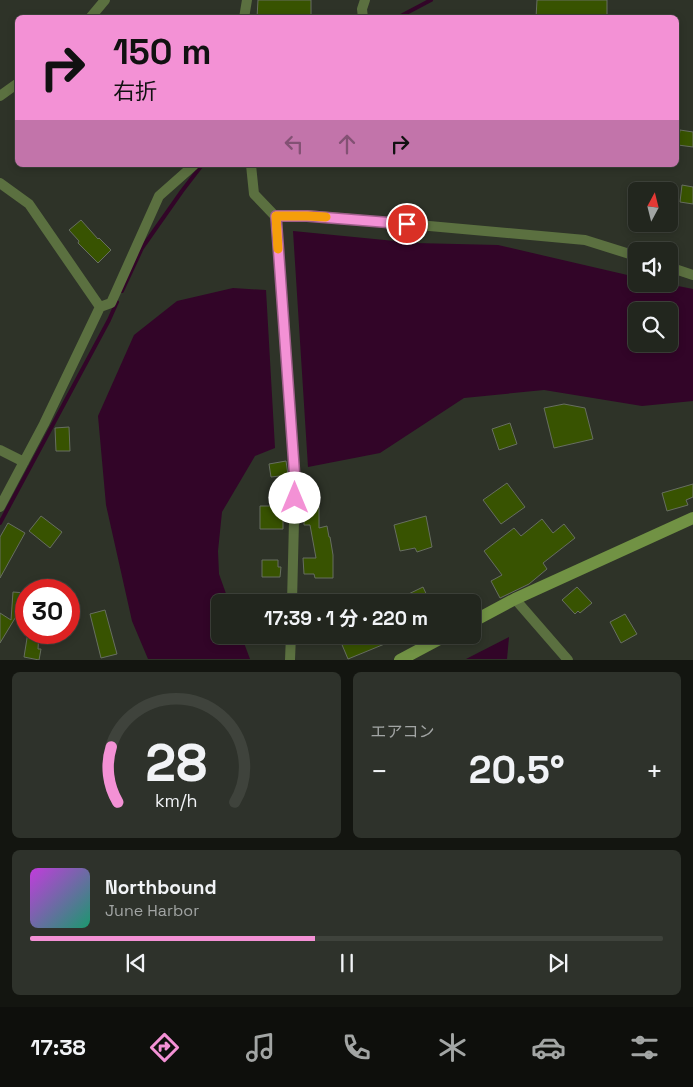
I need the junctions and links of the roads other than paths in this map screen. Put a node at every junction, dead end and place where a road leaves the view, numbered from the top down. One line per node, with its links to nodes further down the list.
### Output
1 (105, 0): 4 (street)
2 (246, 0): 5 (street)
3 (365, 0): 6 (street)
4 (92, 15)
5 (244, 15)
6 (363, 15)
7 (15, 85): 8 (street)
8 (0, 96)
9 (192, 167): 16 (street)
10 (251, 167): 12 (street)
11 (0, 183): 16 (street)
12 (276, 216): 13 (street); 21 (street)
13 (628, 253)
14 (678, 270): 15 (street)
15 (693, 275)
16 (100, 307): 18 (street)
17 (0, 450): 18 (street)
18 (24, 462): 19 (street)
19 (0, 507)
20 (693, 518): 22 (street)
21 (292, 594)
22 (515, 599): 23 (street); 28 (street)
23 (481, 617)
24 (291, 644): 26 (street)
25 (430, 644): 27 (street)
26 (290, 660)
27 (400, 660)
28 (568, 660)

